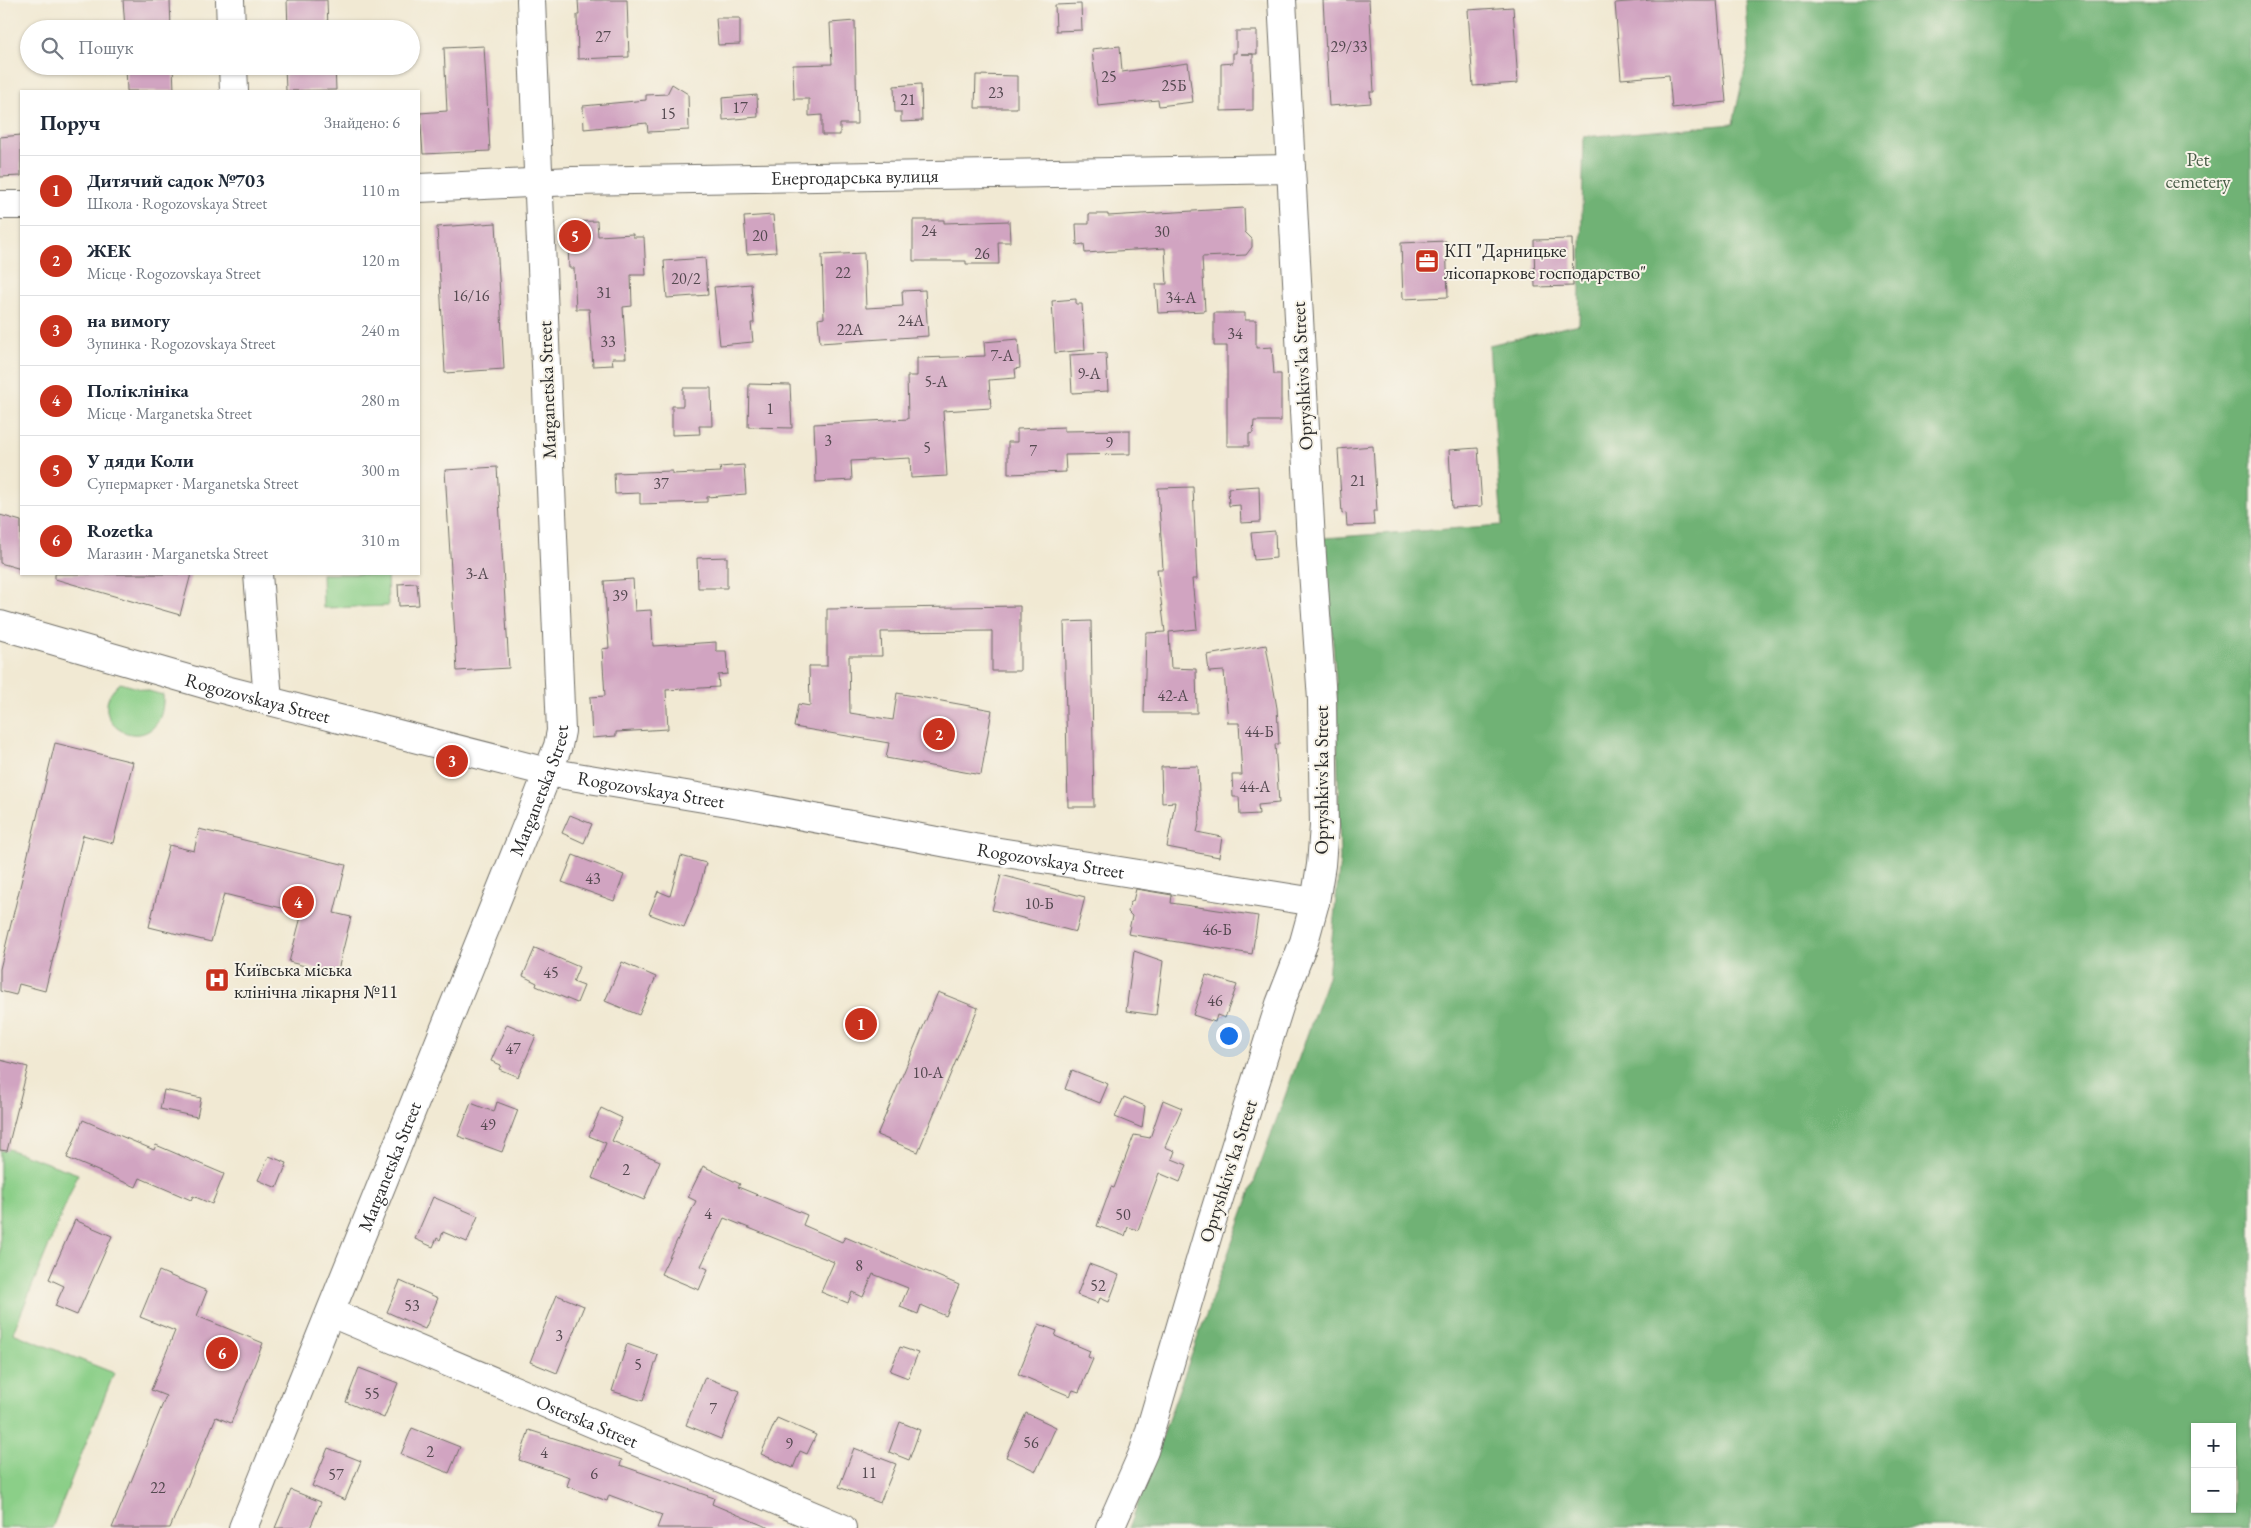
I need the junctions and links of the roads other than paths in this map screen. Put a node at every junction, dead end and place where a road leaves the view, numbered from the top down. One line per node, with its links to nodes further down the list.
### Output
1 (230, 0): 4 (street)
2 (531, 0): 8 (street, Marganetska Street)
3 (1282, 0): 7 (street, Opryshkivsʹka Street)
4 (231, 20)
5 (233, 75): 6 (street)
6 (234, 90)
7 (1291, 169): 8 (street, Енергодарська вулиця); 16 (street, Opryshkivsʹka Street)
8 (539, 182): 9 (street, Енергодарська вулиця); 15 (street, Marganetska Street)
9 (420, 188)
10 (20, 205): 11 (street)
11 (0, 206)
12 (258, 575): 14 (street)
13 (0, 625): 14 (street, Rogozovskaya Street)
14 (268, 701): 15 (street, Rogozovskaya Street)
15 (547, 772): 16 (street, Rogozovskaya Street); 17 (street, Marganetska Street)
16 (1315, 902): 20 (street, Opryshkivsʹka Street)
17 (331, 1314): 18 (street, Marganetska Street); 19 (street, Osterska Street)
18 (243, 1528)
19 (842, 1528)
20 (1110, 1528)

